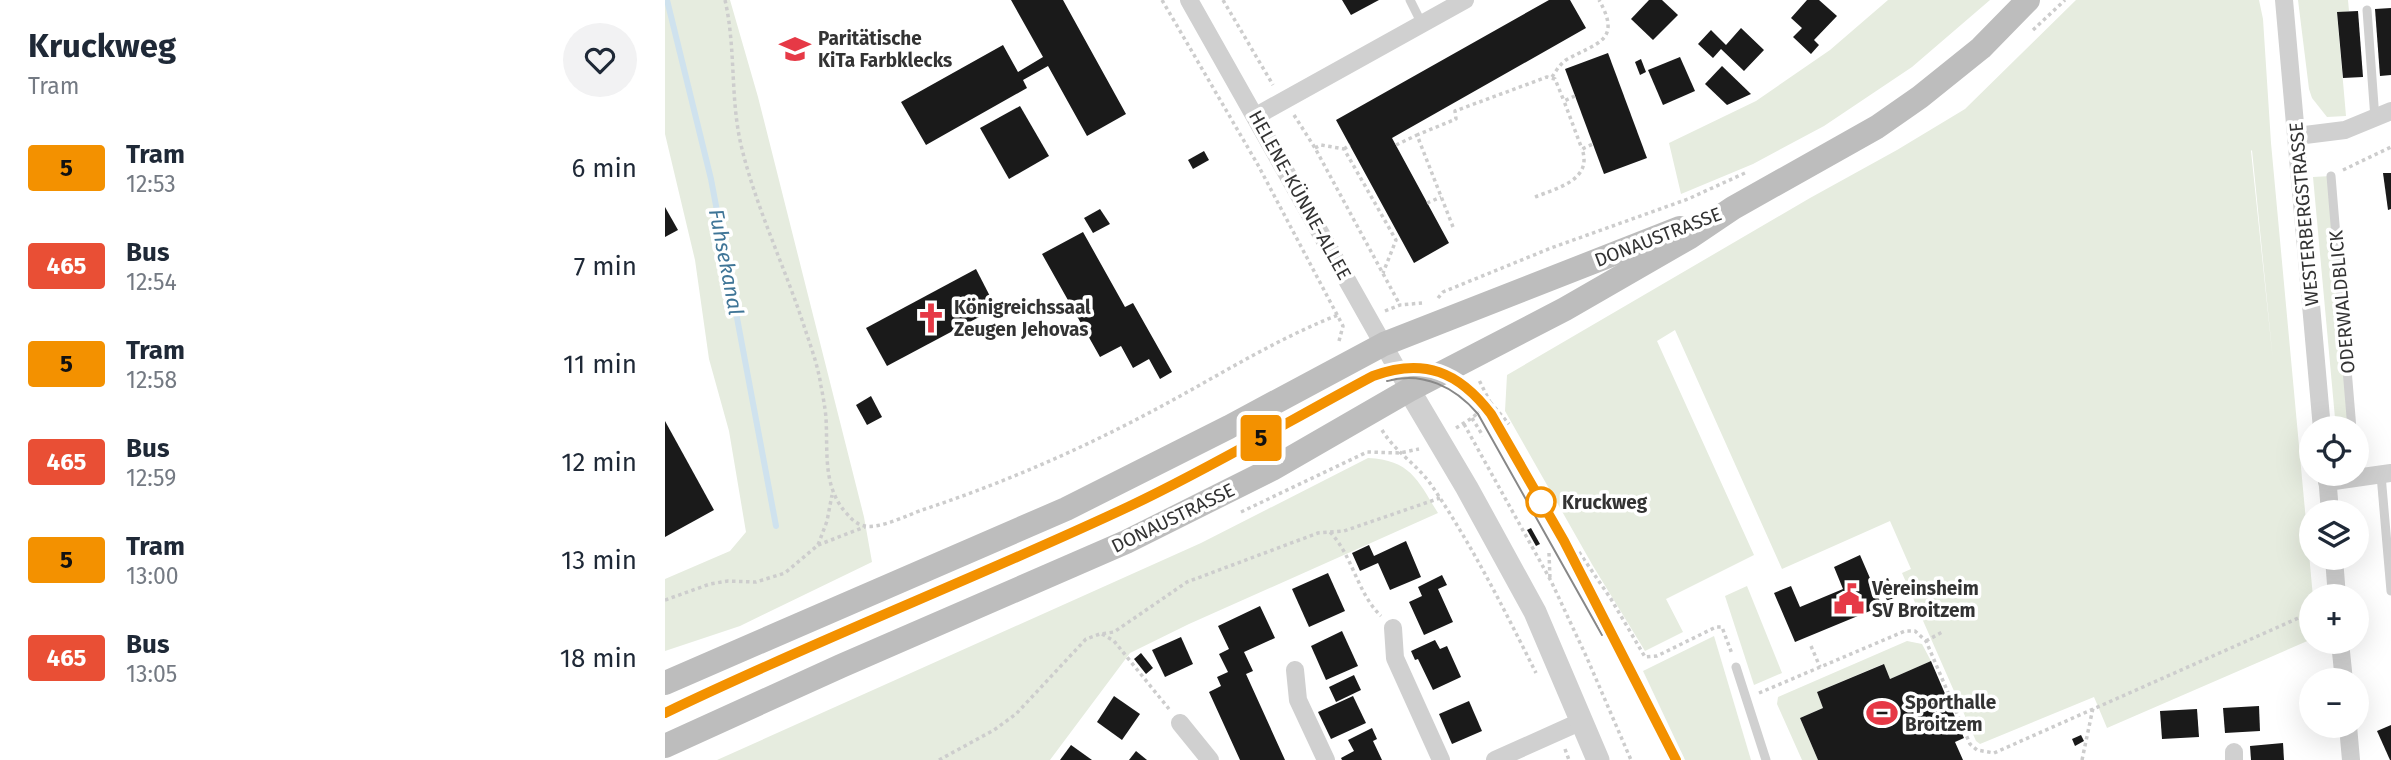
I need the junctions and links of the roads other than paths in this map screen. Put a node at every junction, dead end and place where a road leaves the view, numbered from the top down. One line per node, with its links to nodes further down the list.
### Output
1 (1189, 0): 9 (street, HELENE-KÜNNE-ALLEE)
2 (1410, 0): 7 (lane)
3 (1465, 0): 7 (street)
4 (2028, 0): 12 (main road, DONAUSTRASSE)
5 (2284, 0): 10 (street, WESTERBERGSTRASSE)
6 (2367, 10): 8 (lane)
7 (1422, 24): 9 (street)
8 (2383, 115): 10 (street)
9 (1256, 117): 13 (street, HELENE-KÜNNE-ALLEE)
10 (2297, 136): 15 (street, WESTERBERGSTRASSE)
11 (2332, 176): 16 (lane, ODERWALDBLICK)
12 (1733, 208): 13 (main road, DONAUSTRASSE); 14 (main road, DONAUSTRASSE)
13 (1384, 344): 14 (street, HELENE-KÜNNE-ALLEE); 22 (main road, DONAUSTRASSE)
14 (1409, 390): 23 (street); 26 (main road, DONAUSTRASSE)
15 (2321, 416)
16 (2351, 416)
17 (2386, 474): 18 (lane)
18 (2391, 592)
19 (1393, 628): 29 (street)
20 (1736, 667): 32 (lane)
21 (1295, 670): 28 (street)
22 (665, 683)
23 (1582, 721): 30 (street); 31 (street)
24 (1180, 723): 27 (street)
25 (2349, 738): 33 (street)
26 (665, 746)
27 (1210, 760)
28 (1326, 760)
29 (1441, 760)
30 (1495, 760)
31 (1598, 760)
32 (1766, 760)
33 (2351, 760)

